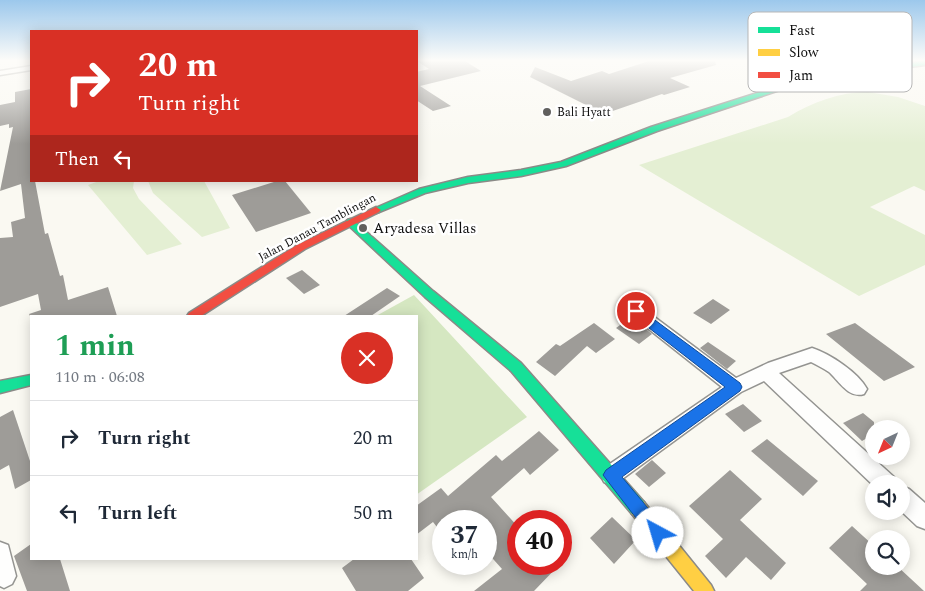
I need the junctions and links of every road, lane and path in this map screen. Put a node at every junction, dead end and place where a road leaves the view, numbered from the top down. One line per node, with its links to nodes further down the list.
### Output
1 (766, 92): 2 (street, Jalan Danau Tamblingan)
2 (350, 222): 4 (street, Jalan Danau Tamblingan); 10 (street)
3 (636, 311): 8 (street)
4 (195, 315)
5 (766, 372): 8 (street); 9 (street); 11 (street)
6 (30, 380): 7 (street)
7 (0, 387)
8 (735, 387): 10 (street)
9 (858, 388)
10 (611, 475): 16 (street)
11 (878, 475)
12 (910, 504): 13 (street)
13 (925, 518)
14 (0, 552): 15 (street)
15 (4, 576)
16 (705, 591)

